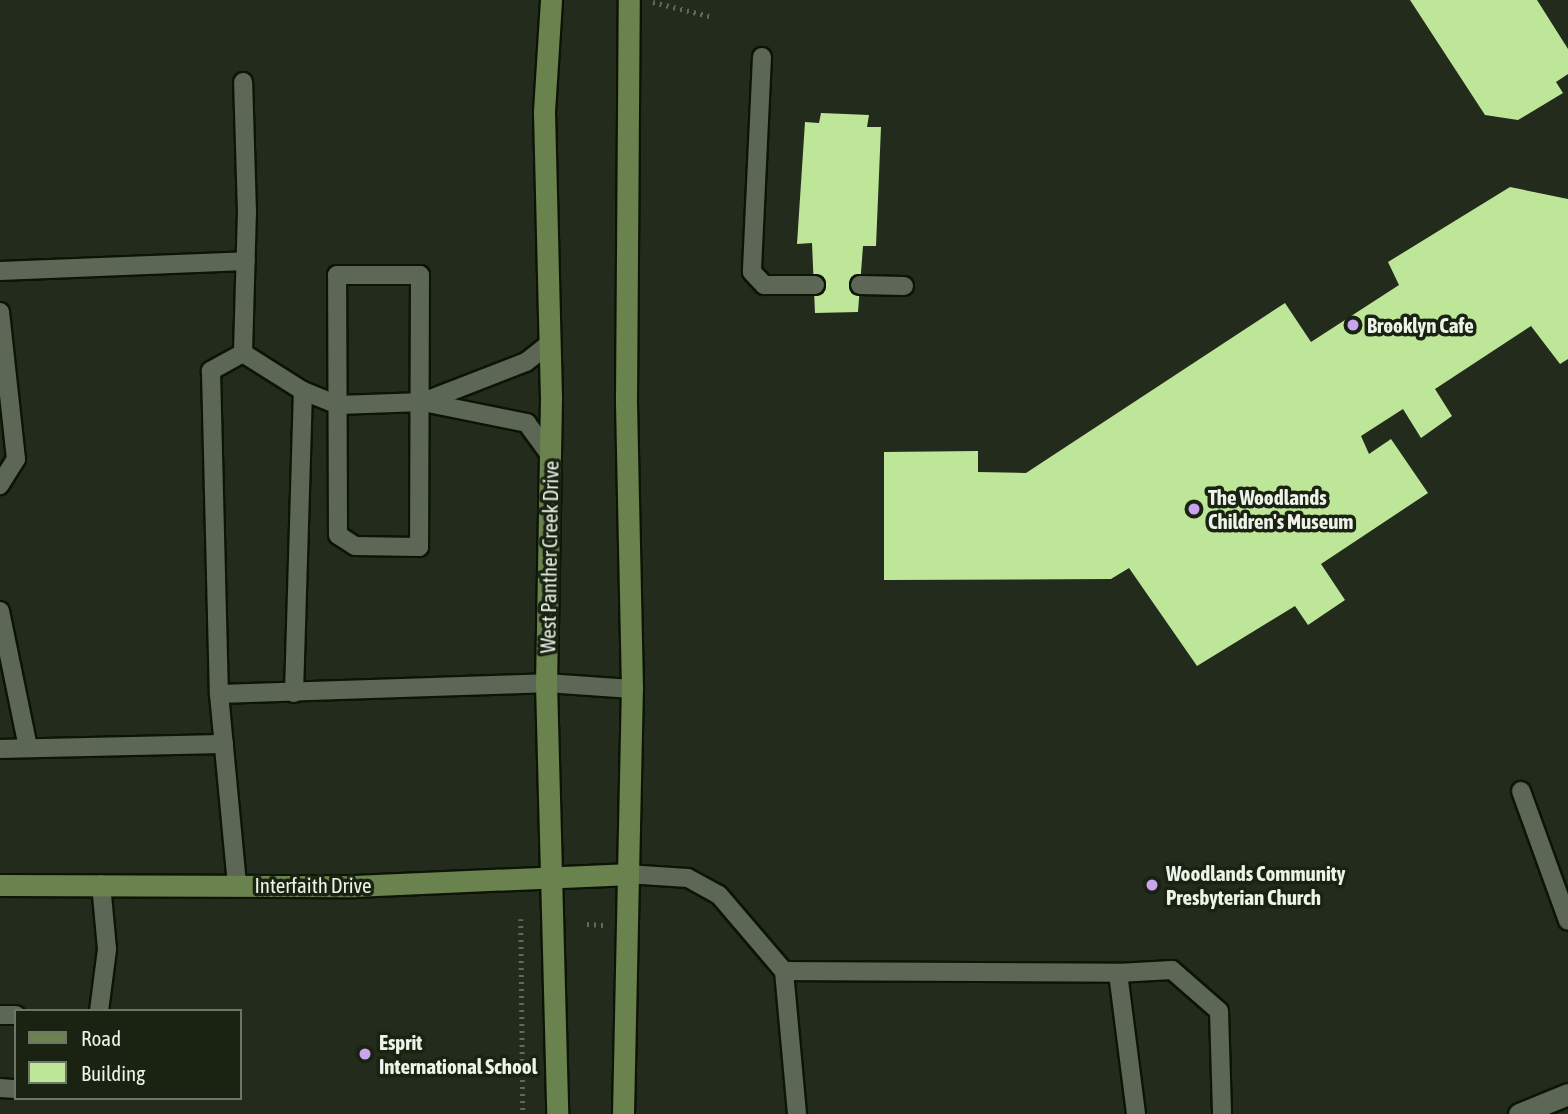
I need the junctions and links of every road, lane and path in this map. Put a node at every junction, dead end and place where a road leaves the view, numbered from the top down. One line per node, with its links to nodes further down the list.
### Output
1 (551, 0): 12 (street, West Panther Creek Drive)
2 (639, 1): 3 (path); 21 (street)
3 (709, 16)
4 (762, 57): 8 (lane)
5 (243, 82): 6 (lane)
6 (246, 261): 7 (lane); 13 (lane)
7 (0, 271)
8 (815, 285)
9 (860, 285): 10 (lane)
10 (904, 286)
11 (0, 312): 18 (lane)
12 (550, 342): 15 (lane); 17 (street, West Panther Creek Drive)
13 (243, 353): 14 (lane); 23 (lane)
14 (303, 391): 16 (lane); 22 (lane)
15 (423, 402): 16 (lane); 16 (lane); 16 (lane); 17 (lane)
16 (338, 405)
17 (551, 455): 20 (street, West Panther Creek Drive)
18 (0, 485)
19 (0, 611): 25 (lane)
20 (546, 683): 21 (lane); 22 (lane); 29 (street, West Panther Creek Drive)
21 (632, 689): 28 (street)
22 (293, 693): 23 (lane)
23 (219, 694): 24 (lane)
24 (224, 744): 25 (lane); 32 (lane)
25 (28, 747): 26 (lane)
26 (0, 750)
27 (1521, 791): 34 (lane)
28 (626, 874): 29 (street, Interfaith Drive); 37 (lane); 43 (street)
29 (548, 878): 32 (street, Interfaith Drive); 42 (street, West Panther Creek Drive)
30 (101, 884): 31 (street, Interfaith Drive); 32 (street, Interfaith Drive); 39 (lane)
31 (0, 885)
32 (237, 885)
33 (521, 919): 41 (path)
34 (1568, 920)
35 (587, 924): 36 (path)
36 (605, 926)
37 (785, 971): 38 (lane); 44 (lane)
38 (1118, 972): 45 (lane); 46 (lane)
39 (99, 1009)
40 (1568, 1094): 47 (street)
41 (523, 1114)
42 (557, 1114)
43 (624, 1114)
44 (797, 1114)
45 (1136, 1114)
46 (1222, 1114)
47 (1519, 1114)

